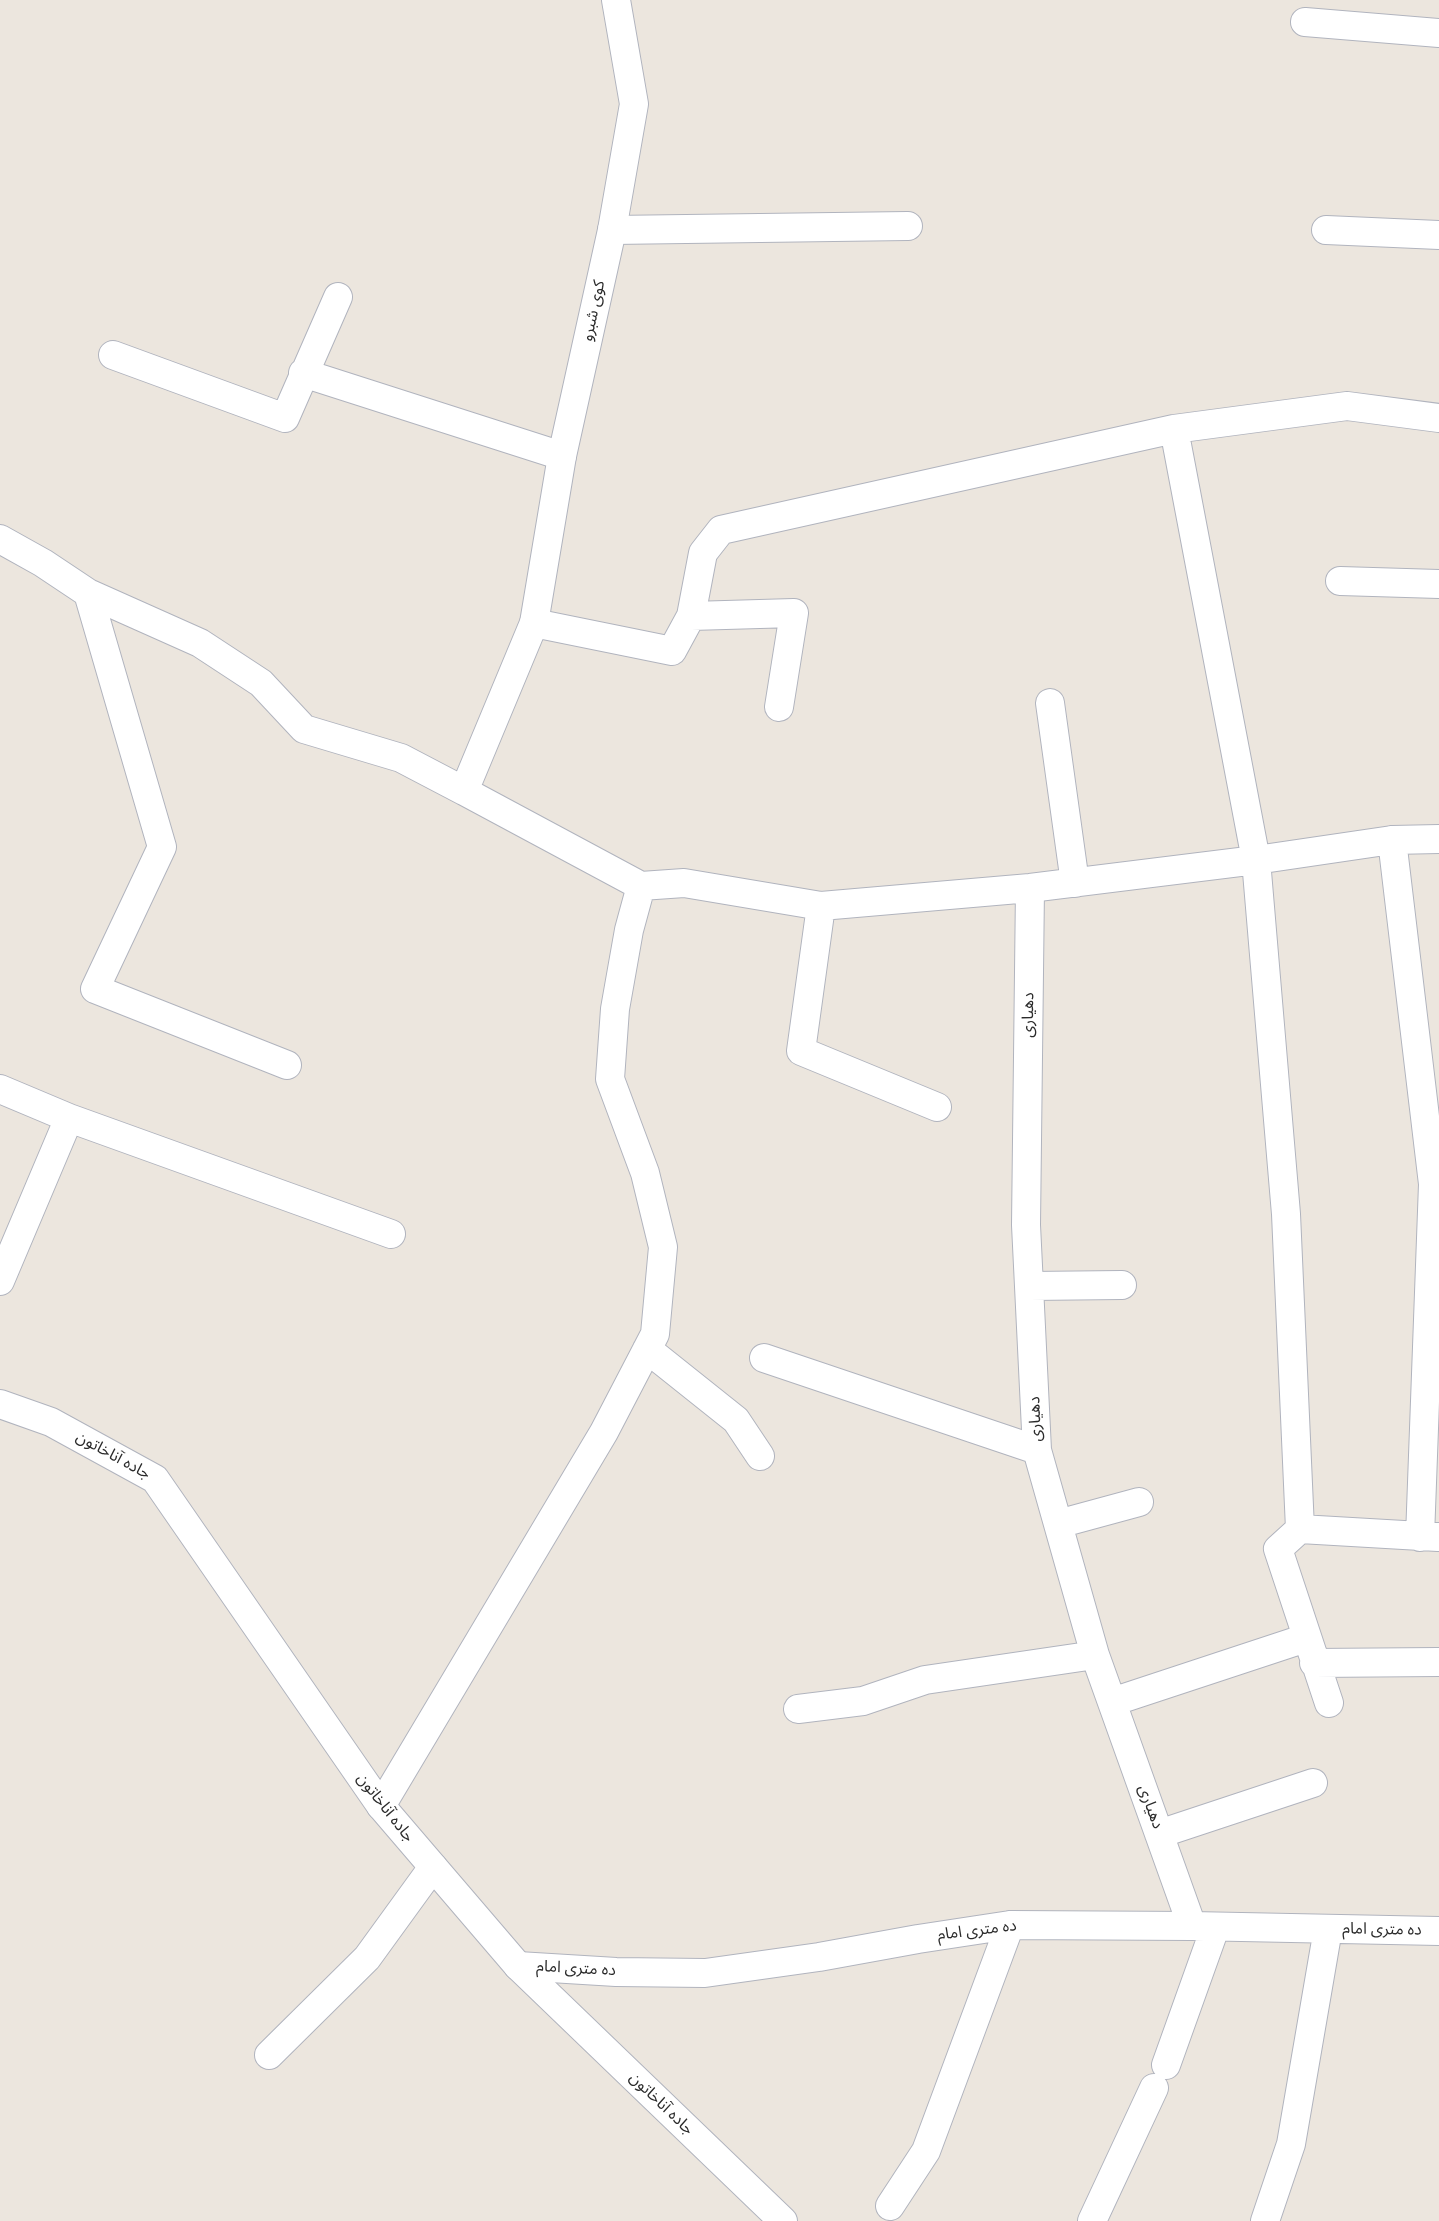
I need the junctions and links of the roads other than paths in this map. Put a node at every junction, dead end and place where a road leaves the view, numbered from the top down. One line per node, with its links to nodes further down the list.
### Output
1 (616, 0): 5 (street, کوی شبرو)
2 (1305, 22): 3 (street)
3 (1439, 33)
4 (908, 226): 5 (street)
5 (612, 230): 13 (street, کوی شبرو)
6 (1326, 230): 7 (street)
7 (1439, 235)
8 (338, 297): 10 (street)
9 (113, 355): 10 (street)
10 (303, 373): 13 (street)
11 (1439, 418): 12 (street)
12 (1174, 429): 18 (street); 25 (street)
13 (562, 456): 19 (street, کوی شبرو)
14 (0, 539): 17 (street)
15 (1340, 581): 16 (street)
16 (1439, 584)
17 (88, 594): 22 (street); 30 (street)
18 (692, 616): 19 (street); 21 (street)
19 (534, 622): 22 (street, کوی شبرو)
20 (1050, 703): 26 (street)
21 (779, 707)
22 (464, 791): 27 (street)
23 (1439, 839): 24 (street)
24 (1392, 840): 25 (street); 46 (street)
25 (1256, 860): 26 (street); 45 (street)
26 (1075, 882): 28 (street)
27 (641, 886): 29 (street); 38 (street)
28 (1030, 888): 29 (street); 37 (street, دهیاری)
29 (821, 906): 32 (street)
30 (287, 1065)
31 (0, 1089): 33 (street)
32 (937, 1107)
33 (69, 1118): 34 (street); 35 (street)
34 (391, 1234)
35 (0, 1281)
36 (1122, 1285): 37 (street)
37 (1030, 1286): 41 (street, دهیاری)
38 (647, 1349): 42 (street); 54 (street)
39 (764, 1358): 41 (street)
40 (0, 1404): 54 (street, جاده آناخاتون)
41 (1037, 1450): 44 (street, دهیاری)
42 (760, 1456)
43 (1140, 1502): 44 (street)
44 (1058, 1524): 48 (street, دهیاری)
45 (1300, 1529): 46 (street); 47 (street)
46 (1430, 1537)
47 (1310, 1651): 49 (street); 50 (street); 51 (street)
48 (1095, 1655): 50 (street, دهیاری); 52 (street)
49 (1439, 1662)
50 (1112, 1702): 55 (street, دهیاری)
51 (1329, 1703)
52 (798, 1708)
53 (1313, 1783): 55 (street)
54 (381, 1806): 56 (street, جاده آناخاتون)
55 (1159, 1834): 58 (street, دهیاری)
56 (433, 1867): 61 (street, جاده آناخاتون); 62 (street)
57 (1010, 1925): 58 (street, ده متری امام); 61 (street, ده متری امام); 63 (street)
58 (1204, 1927): 59 (street, ده متری امام); 65 (street)
59 (1328, 1929): 60 (street, ده متری امام); 66 (street)
60 (1439, 1931)
61 (518, 1966): 64 (street, جاده آناخاتون)
62 (268, 2055)
63 (890, 2206)
64 (783, 2221)
65 (1092, 2221)
66 (1265, 2221)

